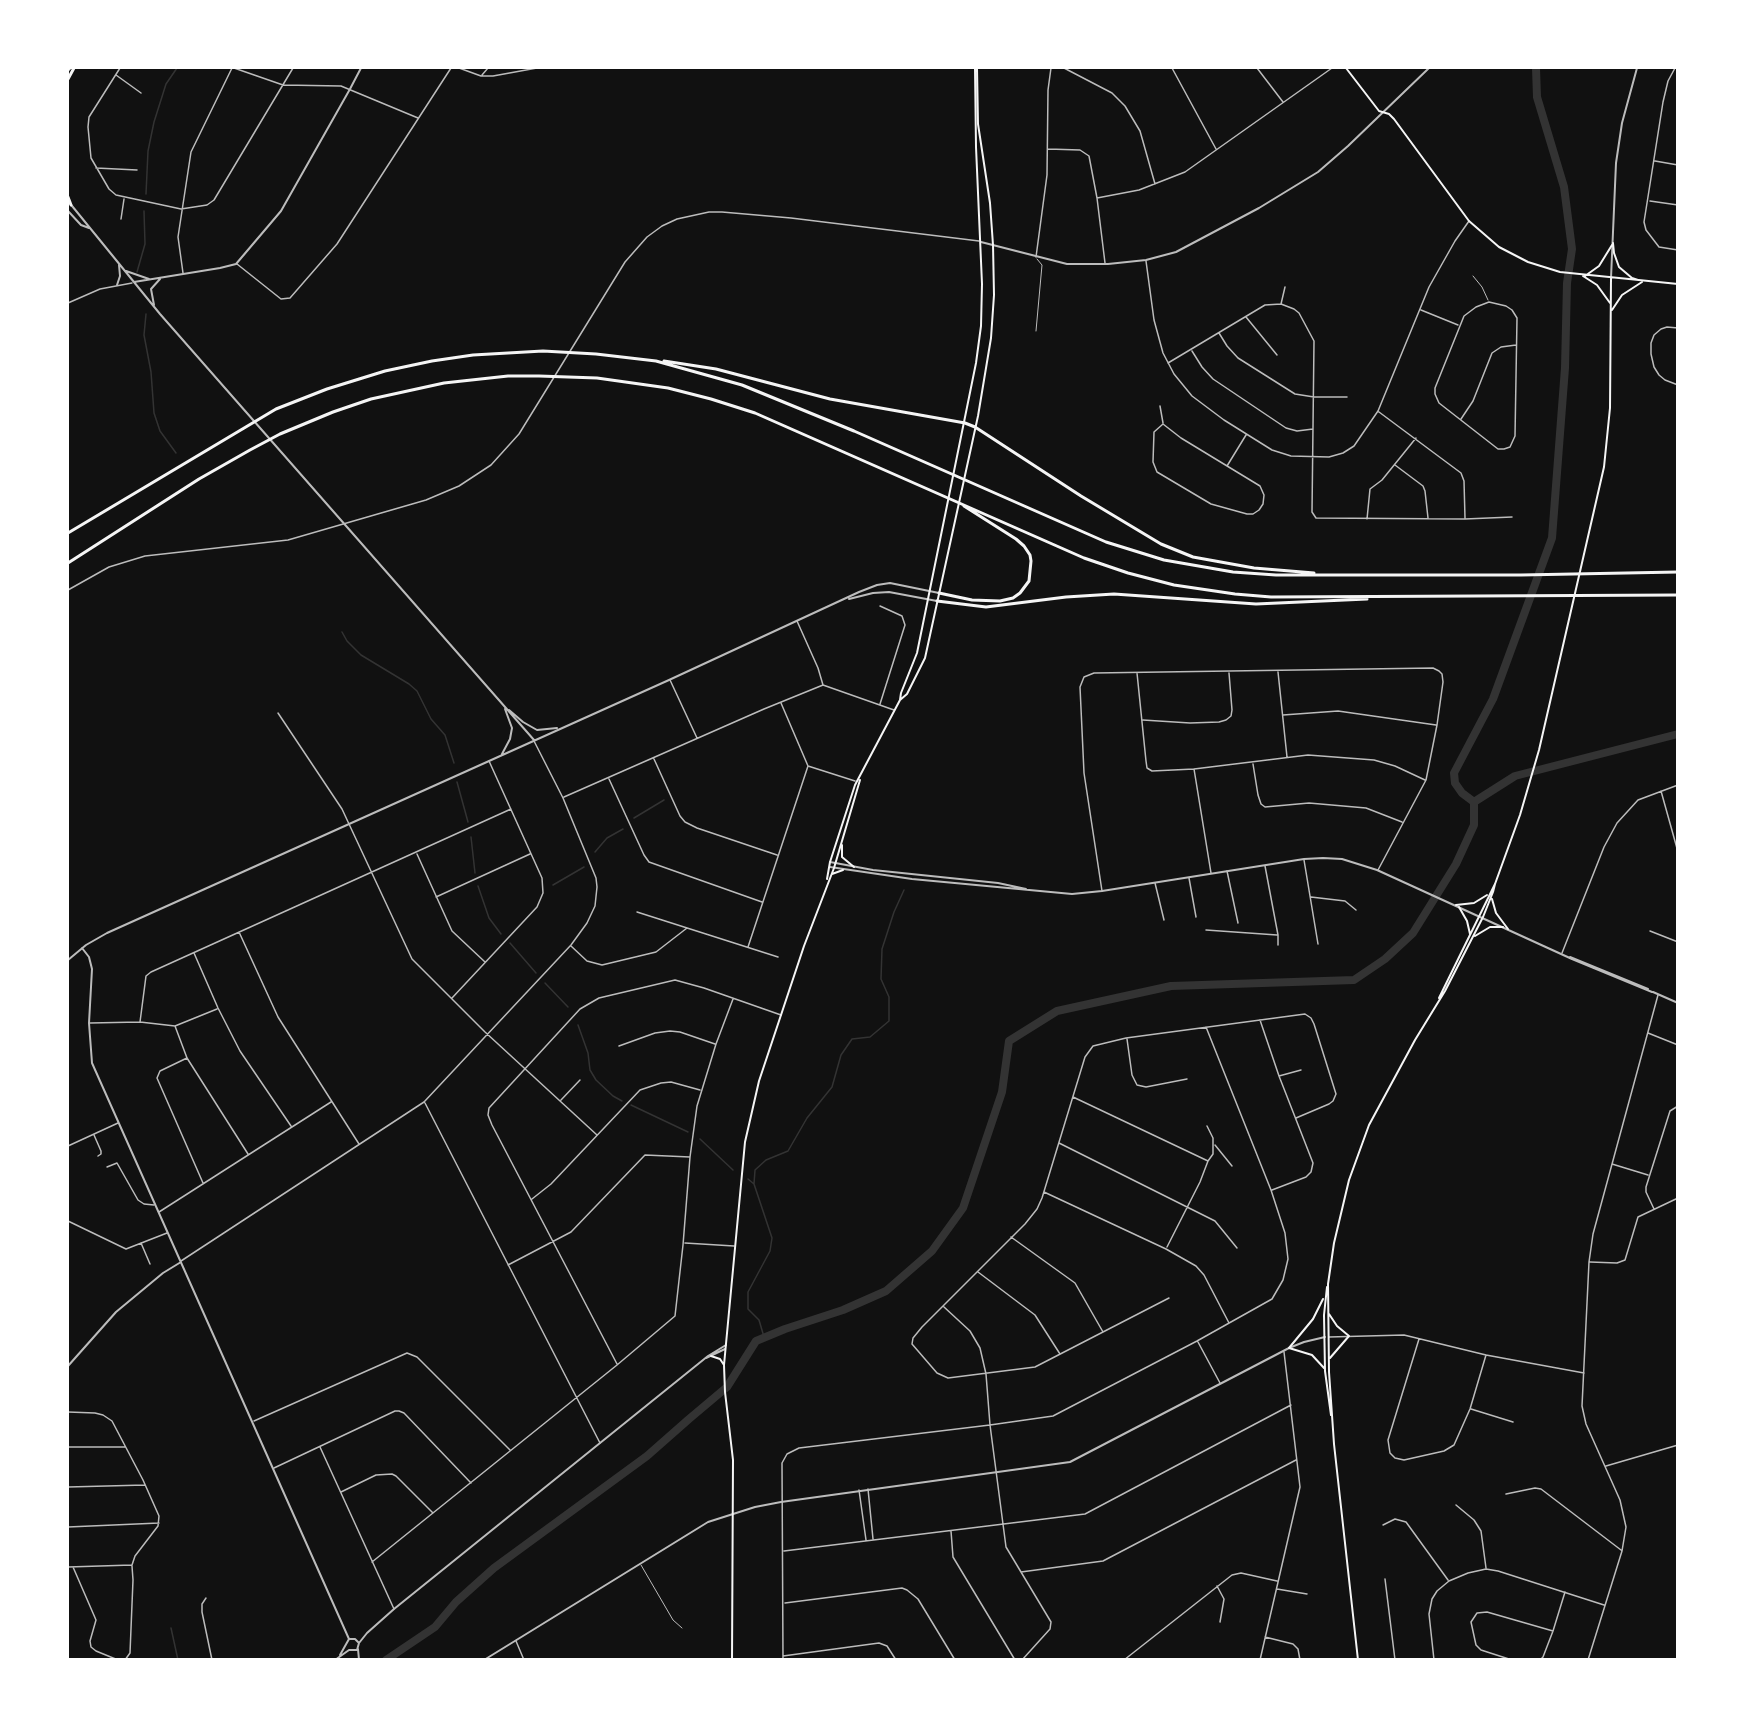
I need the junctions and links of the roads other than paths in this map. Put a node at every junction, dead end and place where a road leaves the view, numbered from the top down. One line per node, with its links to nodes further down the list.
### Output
1 (70, 68): 22 (main road)
2 (120, 68): 20 (street)
3 (233, 68): 23 (street); 42 (street)
4 (293, 68): 23 (street)
5 (361, 68): 24 (street)
6 (451, 68): 28 (street)
7 (459, 68): 21 (street)
8 (488, 68): 21 (street)
9 (537, 68): 21 (street)
10 (976, 68): 47 (main road); 49 (main road)
11 (1051, 68): 29 (street)
12 (1064, 68): 35 (street)
13 (1172, 68): 30 (street)
14 (1257, 68): 26 (street)
15 (1332, 68): 26 (street)
16 (1346, 68): 27 (main road)
17 (1429, 68): 27 (street)
18 (1637, 68): 48 (street)
19 (1675, 68): 31 (street)
20 (115, 75): 25 (street); 33 (street)
21 (481, 76)
22 (68, 79)
23 (283, 85): 24 (street); 42 (street)
24 (351, 89): 28 (street); 53 (street)
25 (141, 93)
26 (1283, 103): 30 (street)
27 (1383, 113): 45 (main road); 52 (street)
28 (419, 119): 53 (street)
29 (1047, 149): 37 (street); 51 (street)
30 (1217, 150): 35 (street)
31 (1654, 161): 32 (street); 39 (street)
32 (1677, 165)
33 (96, 168): 34 (street); 36 (street)
34 (137, 170)
35 (1155, 185): 37 (street)
36 (124, 198): 42 (street); 44 (street)
37 (1097, 198): 54 (street)
38 (68, 199): 40 (main road)
39 (1649, 201): 41 (street); 50 (street)
40 (71, 205): 46 (street)
41 (1677, 205)
42 (181, 209): 57 (street)
43 (68, 211): 46 (street)
44 (121, 219)
45 (1468, 221): 59 (main road); 73 (street)
46 (89, 228): 55 (street)
47 (981, 242): 49 (street); 91 (main road); 109 (street)
48 (1613, 244): 59 (main road); 62 (street); 64 (main road)
49 (993, 245): 51 (street); 93 (main road)
50 (1677, 250)
51 (1036, 257): 54 (street); 78 (lane)
52 (1146, 260): 54 (street); 84 (street)
53 (236, 264): 57 (street)
54 (1105, 264)
55 (119, 265): 56 (street); 66 (street)
56 (123, 270): 61 (street); 63 (street)
57 (183, 274): 60 (street)
58 (1473, 276): 68 (lane)
59 (1584, 276): 62 (main road); 71 (main road)
60 (162, 278): 61 (street); 72 (street)
61 (150, 279): 63 (street)
62 (1611, 279): 64 (main road); 71 (main road)
63 (134, 282): 66 (street); 72 (street)
64 (1643, 282): 65 (main road); 74 (main road)
65 (1677, 284)
66 (117, 285): 69 (street)
67 (1286, 287): 70 (street)
68 (1489, 302): 76 (street); 80 (street)
69 (68, 303)
70 (1281, 304): 75 (street); 86 (street)
71 (1611, 306): 74 (main road)
72 (155, 308): 125 (street)
73 (1420, 309): 76 (street); 89 (street)
74 (1611, 311): 175 (main road)
75 (1246, 316): 79 (street); 82 (street)
76 (1459, 325): 90 (street)
77 (1677, 328): 85 (street)
78 (1036, 331)
79 (1219, 333): 81 (street); 86 (street)
80 (1516, 345): 90 (street); 90 (street)
81 (1191, 350): 84 (street); 94 (street)
82 (1277, 355)
83 (656, 360): 91 (main road); 105 (main road); 108 (main road)
84 (1167, 364): 95 (street)
85 (1677, 385)
86 (1314, 397): 87 (street); 94 (street)
87 (1347, 397)
88 (1160, 405): 92 (street)
89 (1378, 411): 96 (street); 97 (street)
90 (1461, 420)
91 (965, 423): 93 (main road); 110 (main road)
92 (1163, 424): 99 (street); 99 (street)
93 (975, 427): 108 (main road); 111 (main road)
94 (1314, 429): 97 (street)
95 (1246, 434): 97 (street); 99 (street)
96 (1416, 438): 98 (street); 103 (street)
97 (1314, 457): 104 (street)
98 (1395, 464): 102 (street); 104 (street)
99 (1227, 466)
100 (953, 500): 106 (main road); 111 (main road); 113 (main road)
101 (1512, 517): 103 (street)
102 (1428, 519): 103 (street); 104 (street)
103 (1465, 519)
104 (1367, 520)
105 (68, 533)
106 (68, 563)
107 (1677, 572): 108 (main road)
108 (1334, 574)
109 (68, 590)
110 (929, 590): 111 (street); 114 (main road); 115 (street)
111 (939, 593): 116 (main road)
112 (1677, 595): 113 (main road)
113 (1387, 598): 116 (main road)
114 (927, 599): 115 (street); 116 (street); 124 (main road)
115 (843, 600): 118 (street)
116 (937, 601): 124 (main road)
117 (880, 606): 127 (street)
118 (797, 621): 122 (street); 123 (street)
119 (1278, 671): 121 (street); 130 (street); 132 (street)
120 (1137, 672): 121 (street); 131 (street); 174 (street)
121 (1229, 672): 131 (street)
122 (669, 680): 133 (street); 134 (street)
123 (823, 685): 126 (street); 127 (street)
124 (900, 700): 128 (main road)
125 (501, 702): 133 (street); 135 (street); 136 (street)
126 (780, 702): 134 (street); 141 (street)
127 (880, 705): 128 (street)
128 (895, 710): 145 (main road)
129 (278, 713): 151 (street)
130 (1283, 715): 132 (street); 137 (street)
131 (1142, 720): 142 (street)
132 (1437, 725): 144 (street)
133 (560, 728): 135 (street)
134 (697, 739): 138 (street)
135 (534, 740): 136 (street); 148 (street)
136 (502, 754): 139 (street)
137 (1287, 757): 140 (street); 144 (street)
138 (653, 758): 143 (street); 156 (street)
139 (489, 760): 149 (street); 151 (street)
140 (1253, 763): 142 (street); 150 (street)
141 (808, 766): 145 (street); 156 (street)
142 (1194, 769): 168 (street)
143 (608, 779): 148 (street); 178 (street)
144 (1426, 780): 150 (street)
145 (859, 781): 152 (main road); 158 (main road)
146 (1677, 785): 147 (street)
147 (1660, 790): 153 (street); 202 (street)
148 (563, 798): 197 (street)
149 (511, 809): 154 (street); 155 (street)
150 (1402, 822): 165 (street)
151 (348, 824): 167 (street); 200 (street)
152 (842, 839): 159 (main road); 162 (main road)
153 (1677, 852)
154 (416, 853): 167 (street); 177 (street)
155 (531, 854): 177 (street); 205 (street)
156 (778, 855): 178 (street)
157 (1304, 859): 160 (street); 165 (street); 176 (street)
158 (830, 862): 159 (street); 161 (main road)
159 (835, 864): 162 (street); 163 (main road)
160 (1265, 866): 166 (street); 192 (street)
161 (829, 867): 163 (street); 171 (main road)
162 (854, 867): 173 (street)
163 (834, 868): 164 (street); 169 (main road)
164 (843, 870): 169 (main road); 173 (street)
165 (1377, 870): 179 (street)
166 (1227, 871): 168 (street); 185 (street)
167 (371, 873): 191 (street); 207 (street)
168 (1211, 874): 170 (street)
169 (831, 876): 171 (main road)
170 (1189, 878): 172 (street); 182 (street)
171 (827, 882): 212 (main road)
172 (1155, 883): 174 (street); 184 (street)
173 (1026, 889): 174 (street)
174 (1102, 891)
175 (1490, 895): 179 (main road); 183 (main road); 188 (main road)
176 (1310, 896): 180 (street); 196 (street)
177 (436, 897): 205 (street)
178 (762, 902): 199 (street)
179 (1457, 906): 183 (street); 193 (main road)
180 (1356, 910)
181 (637, 912): 187 (street)
182 (1196, 917)
183 (1481, 917): 186 (street); 193 (main road); 194 (main road)
184 (1164, 920)
185 (1238, 923)
186 (1503, 927): 188 (street); 194 (main road)
187 (687, 928): 197 (street); 199 (street)
188 (1508, 929): 202 (street)
189 (1206, 930): 192 (street)
190 (1650, 931): 195 (street)
191 (239, 932): 201 (street); 233 (street)
192 (1278, 934): 198 (street)
193 (1470, 934): 209 (main road)
194 (1472, 938): 209 (main road)
195 (1677, 942)
196 (1318, 944)
197 (571, 945): 219 (street)
198 (1278, 945)
199 (748, 947): 203 (street)
200 (82, 948): 204 (street); 215 (street)
201 (193, 953): 211 (street); 214 (street)
202 (1562, 954): 206 (street)
203 (778, 957)
204 (68, 960)
205 (485, 962): 207 (street)
206 (1658, 995): 210 (street); 218 (street)
207 (452, 999): 219 (street)
208 (733, 999): 212 (street); 221 (street); 225 (street)
209 (1438, 1001): 277 (main road)
210 (1677, 1003)
211 (218, 1008): 216 (street); 239 (street)
212 (781, 1015): 269 (main road)
213 (1259, 1018): 217 (street); 227 (street); 236 (street)
214 (140, 1022): 215 (street); 216 (street)
215 (89, 1023): 237 (street)
216 (175, 1026): 224 (street)
217 (1206, 1027): 220 (street); 255 (street)
218 (1647, 1033): 222 (street); 250 (street)
219 (488, 1034): 225 (street); 234 (street)
220 (1126, 1038): 228 (street); 231 (street)
221 (716, 1044): 223 (street); 230 (street)
222 (1677, 1045)
223 (619, 1046)
224 (187, 1058): 246 (street); 254 (street)
225 (525, 1068): 232 (street); 258 (street)
226 (1301, 1070): 227 (street)
227 (1279, 1076): 236 (street)
228 (1187, 1079)
229 (579, 1080): 232 (street)
230 (701, 1090): 241 (street); 248 (street)
231 (1073, 1097): 242 (street); 249 (street)
232 (561, 1101): 241 (street)
233 (331, 1102): 239 (street); 243 (street)
234 (424, 1102): 243 (street); 275 (street)
235 (1677, 1106): 253 (street)
236 (1296, 1118): 255 (street)
237 (118, 1123): 240 (street); 259 (street)
238 (1207, 1126): 244 (street)
239 (291, 1127): 246 (street)
240 (94, 1134): 245 (street); 247 (street)
241 (597, 1135): 258 (street)
242 (1059, 1143): 256 (street); 260 (street)
243 (360, 1144): 272 (street)
244 (1215, 1145): 249 (street); 251 (street)
245 (68, 1146)
246 (249, 1155): 254 (street)
247 (98, 1156)
248 (690, 1157): 266 (street); 268 (street)
249 (1208, 1161): 260 (street)
250 (1612, 1164): 253 (street); 273 (street)
251 (1232, 1166)
252 (107, 1167): 259 (street)
253 (1648, 1176): 261 (street)
254 (203, 1184): 262 (street)
255 (1271, 1190): 282 (street)
256 (1044, 1192): 265 (street); 271 (street)
257 (1677, 1198): 261 (street)
258 (531, 1200): 266 (street)
259 (154, 1205): 262 (street)
260 (1187, 1207): 270 (street); 271 (street)
261 (1654, 1209): 273 (street)
262 (158, 1213): 264 (street)
263 (68, 1221): 267 (street)
264 (168, 1232): 267 (street); 272 (street)
265 (1011, 1236): 276 (street); 283 (street)
266 (553, 1242): 275 (street); 296 (street)
267 (141, 1243): 274 (street)
268 (683, 1243): 269 (street); 296 (street)
269 (735, 1246): 288 (main road)
270 (1237, 1248)
271 (1166, 1249): 282 (street)
272 (181, 1262): 298 (street); 308 (street)
273 (1589, 1262): 300 (street)
274 (150, 1263)
275 (507, 1265): 303 (street)
276 (977, 1271): 280 (street); 292 (street)
277 (1328, 1284): 278 (main road); 281 (main road)
278 (1325, 1295): 285 (main road); 289 (main road)
279 (1169, 1298): 283 (street)
280 (943, 1306): 301 (street); 301 (street)
281 (1328, 1310): 284 (main road); 285 (main road)
282 (1230, 1324): 287 (street)
283 (1103, 1333): 292 (street)
284 (1349, 1336): 285 (street); 286 (street); 295 (main road)
285 (1326, 1337): 289 (street); 295 (main road); 299 (main road)
286 (1419, 1339): 291 (street); 305 (street)
287 (1197, 1341): 302 (street); 310 (street)
288 (725, 1346): 293 (street); 294 (street); 297 (main road)
289 (1289, 1348): 290 (street); 299 (main road)
290 (1284, 1351): 302 (street); 304 (street)
291 (1486, 1354): 300 (street); 305 (street)
292 (1061, 1355): 301 (street)
293 (711, 1356): 294 (street); 297 (main road)
294 (706, 1358): 311 (street)
295 (1329, 1361): 307 (main road)
296 (617, 1365): 303 (street)
297 (724, 1365): 330 (main road)
298 (68, 1366)
299 (1325, 1371): 307 (main road)
300 (1584, 1373): 318 (street)
301 (986, 1374): 310 (street)
302 (1220, 1384): 320 (street)
303 (576, 1396): 311 (street); 316 (street)
304 (1291, 1406): 317 (street); 333 (street)
305 (1470, 1408): 309 (street)
306 (68, 1412): 315 (street)
307 (1332, 1418): 388 (main road)
308 (253, 1422): 316 (street); 319 (street)
309 (1513, 1422)
310 (990, 1425): 320 (street); 328 (street)
311 (600, 1444): 358 (street)
312 (1677, 1445): 318 (street)
313 (320, 1446): 319 (street); 321 (street); 326 (street)
314 (68, 1447): 315 (street)
315 (126, 1447): 322 (street)
316 (511, 1451): 321 (street)
317 (1297, 1459): 347 (street); 349 (street)
318 (1605, 1466): 339 (street)
319 (274, 1468): 364 (street)
320 (996, 1473): 324 (street); 333 (street)
321 (471, 1483): 331 (street)
322 (146, 1485): 323 (street); 332 (street)
323 (68, 1487)
324 (868, 1489): 325 (street); 337 (street)
325 (859, 1490): 328 (street); 338 (street)
326 (341, 1492): 331 (street); 341 (street)
327 (1506, 1494): 339 (street)
328 (781, 1502): 330 (street); 340 (street)
329 (1456, 1505): 346 (street)
330 (734, 1513): 342 (street); 380 (main road)
331 (433, 1514): 341 (street)
332 (159, 1523): 335 (street); 343 (street)
333 (1003, 1525): 336 (street); 347 (street)
334 (1383, 1525): 350 (street)
335 (68, 1527)
336 (951, 1531): 337 (street); 383 (street)
337 (873, 1540): 338 (street)
338 (866, 1541): 340 (street)
339 (1622, 1551): 357 (street)
340 (783, 1552): 356 (street)
341 (372, 1562): 358 (street)
342 (641, 1564): 360 (lane); 365 (street)
343 (132, 1565): 345 (street); 374 (street)
344 (68, 1566): 345 (street)
345 (72, 1567): 373 (street)
346 (1486, 1569): 350 (street); 353 (street)
347 (1020, 1572): 384 (street)
348 (1385, 1579): 389 (street)
349 (1278, 1581): 351 (street); 352 (street)
350 (1449, 1581): 390 (street)
351 (1216, 1586): 359 (street); 385 (street)
352 (1276, 1589): 354 (street); 363 (street)
353 (1565, 1591): 357 (street); 361 (street)
354 (1307, 1594)
355 (206, 1598): 375 (street)
356 (783, 1603): 372 (street); 382 (street)
357 (1605, 1605): 393 (street)
358 (394, 1609): 362 (street)
359 (1220, 1622)
360 (682, 1628)
361 (1553, 1631): 391 (street); 392 (street)
362 (368, 1633): 364 (street); 366 (street)
363 (1264, 1637): 386 (street); 387 (street)
364 (352, 1639): 366 (street); 367 (street)
365 (516, 1640): 378 (street); 379 (street)
366 (359, 1642): 368 (street)
367 (346, 1646): 369 (street); 371 (street)
368 (358, 1649): 370 (street); 377 (street)
369 (349, 1650): 370 (street); 371 (street)
370 (353, 1651): 377 (street)
371 (339, 1656): 376 (street)
372 (783, 1658): 381 (street)
373 (118, 1659)
374 (125, 1659)
375 (212, 1659)
376 (335, 1659)
377 (359, 1659)
378 (484, 1659)
379 (524, 1659)
380 (732, 1659)
381 (896, 1659)
382 (955, 1659)
383 (1015, 1659)
384 (1022, 1659)
385 (1124, 1659)
386 (1260, 1659)
387 (1300, 1659)
388 (1358, 1659)
389 (1395, 1659)
390 (1434, 1659)
391 (1512, 1659)
392 (1540, 1659)
393 (1588, 1659)

